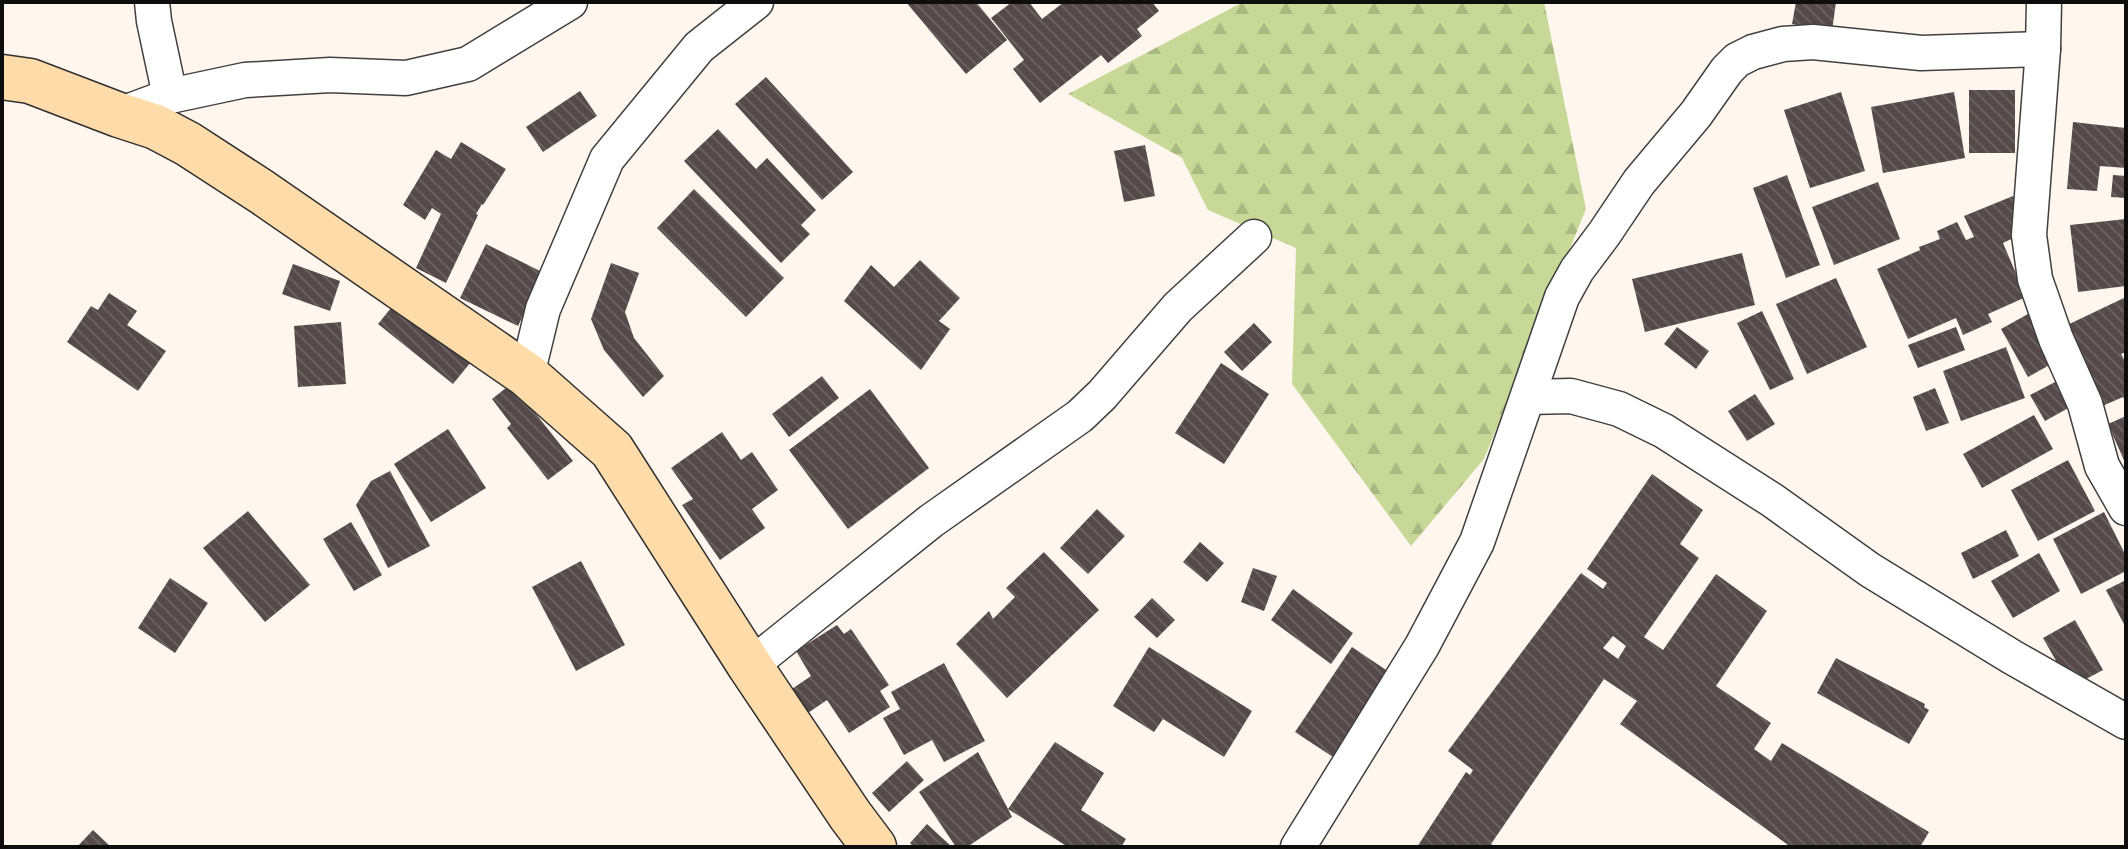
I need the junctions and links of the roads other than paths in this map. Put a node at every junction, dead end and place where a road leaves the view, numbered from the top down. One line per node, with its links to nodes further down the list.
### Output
1 (152, 2): 7 (street)
2 (570, 2): 7 (street)
3 (756, 2): 10 (street)
4 (2044, 2): 5 (street)
5 (2043, 49): 11 (street); 12 (street)
6 (2, 77): 8 (street)
7 (170, 96): 8 (street)
8 (119, 115): 10 (street)
9 (1254, 237): 13 (street)
10 (527, 375): 13 (street)
11 (1528, 397): 14 (street); 16 (street)
12 (2126, 508)
13 (750, 666): 15 (street)
14 (2126, 722)
15 (874, 847)
16 (1298, 847)

